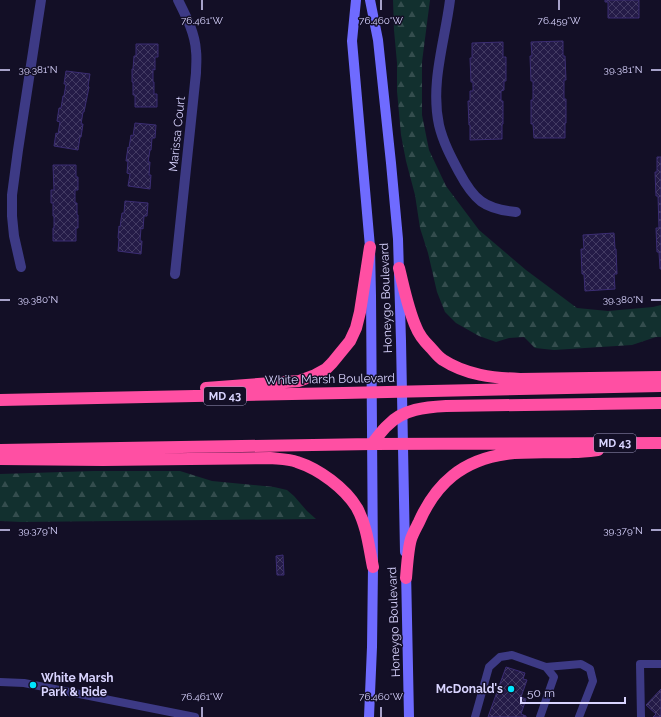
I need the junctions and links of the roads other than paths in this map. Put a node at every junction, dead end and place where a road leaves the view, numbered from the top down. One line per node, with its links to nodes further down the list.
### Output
1 (41, 0): 8 (street)
2 (178, 0): 10 (street, Marissa Court)
3 (356, 0): 7 (main road, Honeygo Boulevard)
4 (370, 0): 9 (main road, Honeygo Boulevard)
5 (450, 0): 6 (street)
6 (516, 212)
7 (370, 247): 14 (main road, Honeygo Boulevard); 15 (highway)
8 (21, 267)
9 (399, 268): 11 (highway); 13 (main road, Honeygo Boulevard)
10 (175, 274)
11 (661, 377)
12 (661, 386): 13 (highway, White Marsh Boulevard / MD 43)
13 (402, 392): 14 (highway, White Marsh Boulevard / MD 43); 18 (main road, Honeygo Boulevard)
14 (372, 393): 15 (highway, White Marsh Boulevard / MD 43); 19 (main road, Honeygo Boulevard)
15 (78, 398): 16 (highway, White Marsh Boulevard / MD 43)
16 (0, 400)
17 (661, 403): 18 (highway)
18 (402, 414): 19 (highway); 20 (main road, Honeygo Boulevard)
19 (372, 444): 20 (highway, MD 43); 22 (highway, MD 43); 24 (main road, Honeygo Boulevard)
20 (402, 444): 21 (highway, MD 43); 25 (main road, Honeygo Boulevard)
21 (661, 444): 25 (highway)
22 (0, 450)
23 (0, 459): 24 (highway)
24 (373, 567): 30 (main road, Honeygo Boulevard)
25 (406, 578): 31 (main road, Honeygo Boulevard)
26 (661, 664): 35 (lane)
27 (546, 667): 32 (lane); 33 (lane); 34 (lane)
28 (0, 682): 29 (lane)
29 (195, 717)
30 (368, 717)
31 (409, 717)
32 (475, 717)
33 (540, 717)
34 (579, 717)
35 (641, 717)

